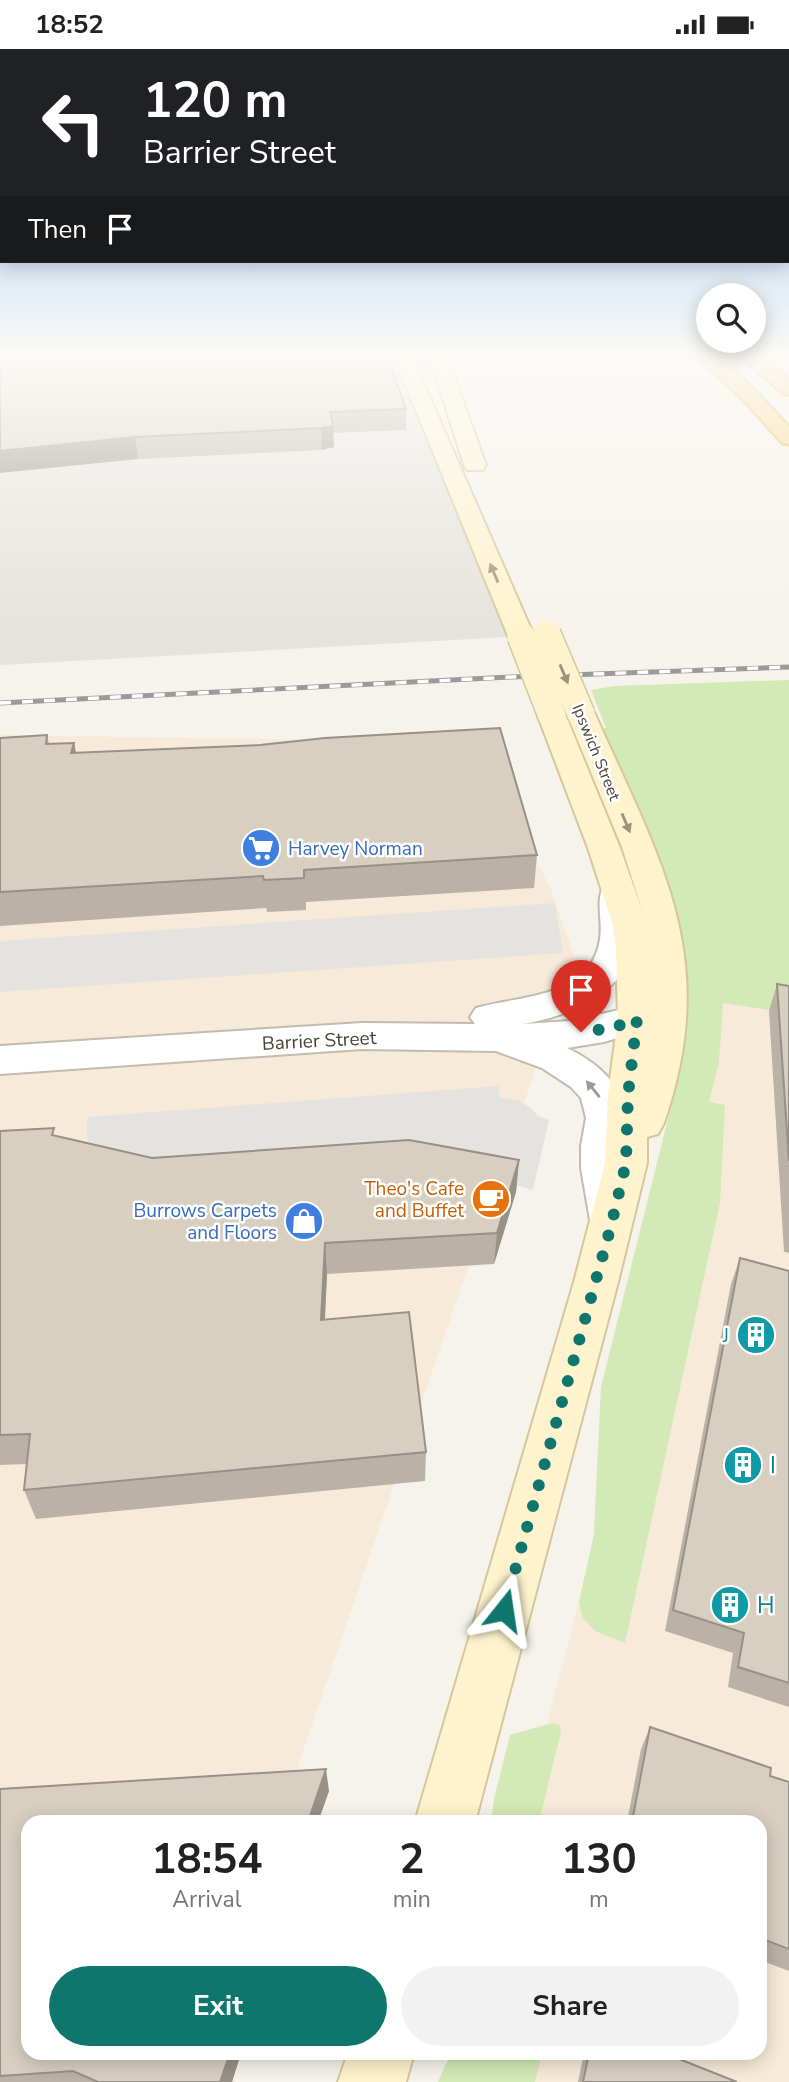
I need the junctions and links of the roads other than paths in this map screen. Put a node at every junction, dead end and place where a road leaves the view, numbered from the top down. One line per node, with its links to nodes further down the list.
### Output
1 (442, 449): 4 (main road, Ipswich Street)
2 (469, 449): 3 (main road)
3 (470, 453): 4 (main road); 5 (main road)
4 (444, 454): 6 (main road, Ipswich Street, one-way to 4, bridge)
5 (485, 488)
6 (566, 715): 7 (main road, Ipswich Street); 8 (main road, Ipswich Street, one-way to 8)
7 (615, 879): 9 (main road, Ipswich Street); 10 (street)
8 (669, 970): 9 (main road); 13 (main road, Ipswich Street)
9 (637, 1019): 11 (street, Barrier Street); 13 (main road, Ipswich Street)
10 (363, 1036): 11 (street, Barrier Street); 12 (street, Barrier Street)
11 (477, 1037): 14 (street, one-way to 11)
12 (0, 1060)
13 (626, 1163): 14 (main road, Ipswich Street)
14 (611, 1226): 15 (main road, Ipswich Street)
15 (447, 1815)
16 (379, 2060): 17 (main road)
17 (372, 2082)

